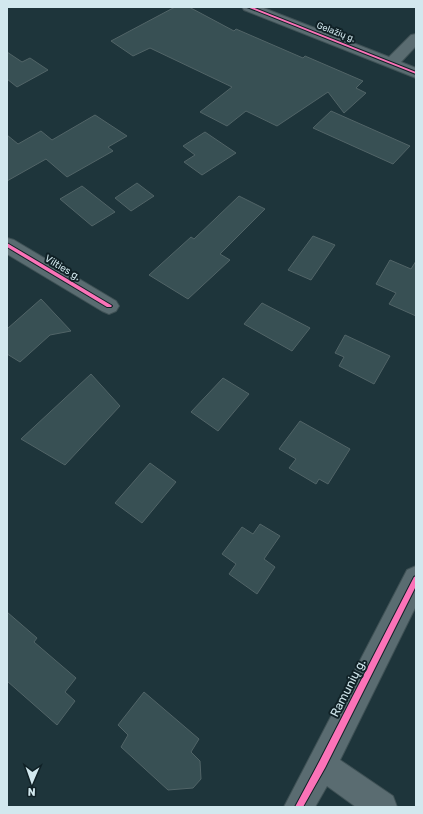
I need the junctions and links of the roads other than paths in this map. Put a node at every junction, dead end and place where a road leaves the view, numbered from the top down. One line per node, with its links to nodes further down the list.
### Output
1 (248, 7): 3 (street, Gelažių g.)
2 (416, 38): 3 (street)
3 (391, 63): 4 (street, Gelažių g.)
4 (416, 73)
5 (7, 245): 6 (street, Vilties g.)
6 (109, 306)
7 (416, 579): 8 (street, Ramunių g.)
8 (322, 765): 9 (street, Ramunių g.); 10 (street)
9 (299, 807)
10 (382, 807)

